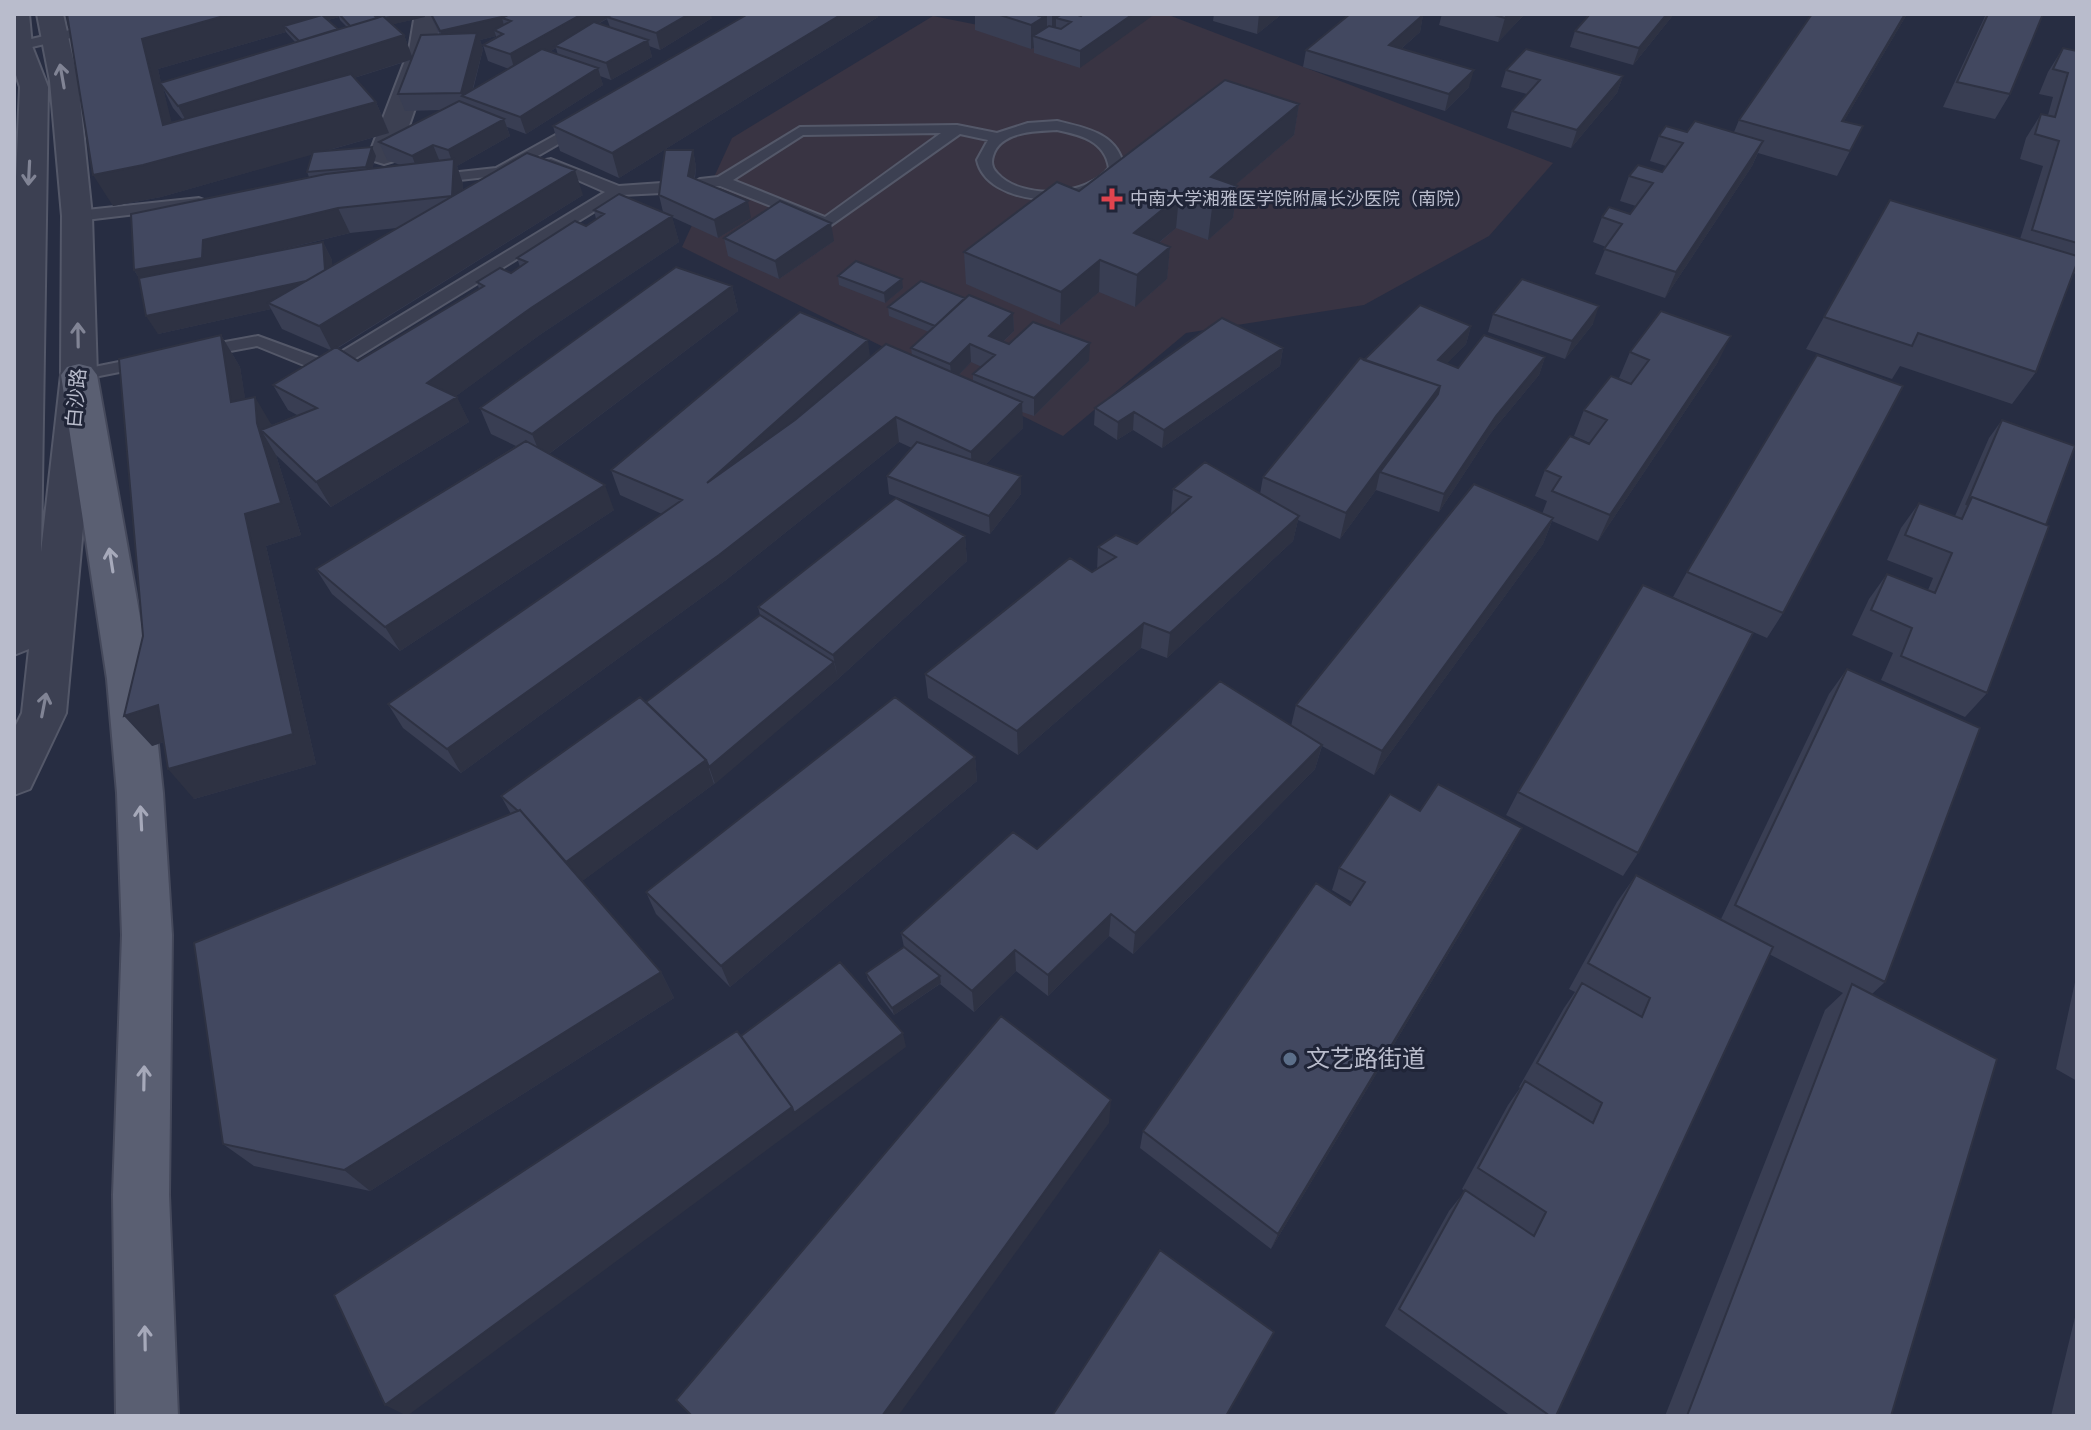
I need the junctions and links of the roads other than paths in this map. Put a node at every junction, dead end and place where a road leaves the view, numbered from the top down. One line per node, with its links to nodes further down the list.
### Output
1 (428, 14): 8 (street)
2 (63, 27): 3 (lane); 16 (street, 白沙路, one-way to 2)
3 (18, 30): 4 (street)
4 (24, 89): 18 (street, one-way to 18)
5 (599, 115): 9 (lane)
6 (957, 129): 7 (lane); 11 (lane); 11 (lane)
7 (998, 138): 7 (lane)
8 (384, 155)
9 (529, 155): 10 (lane); 14 (lane)
10 (422, 180)
11 (722, 181): 12 (lane)
12 (700, 183)
13 (662, 188): 14 (lane)
14 (617, 191): 17 (lane)
15 (218, 201): 16 (lane)
16 (77, 216): 17 (street, 白沙路, one-way to 16)
17 (79, 375): 19 (street, 白沙路, one-way to 17); 20 (main road, one-way to 17)
18 (14, 639)
19 (14, 776)
20 (147, 1416)

